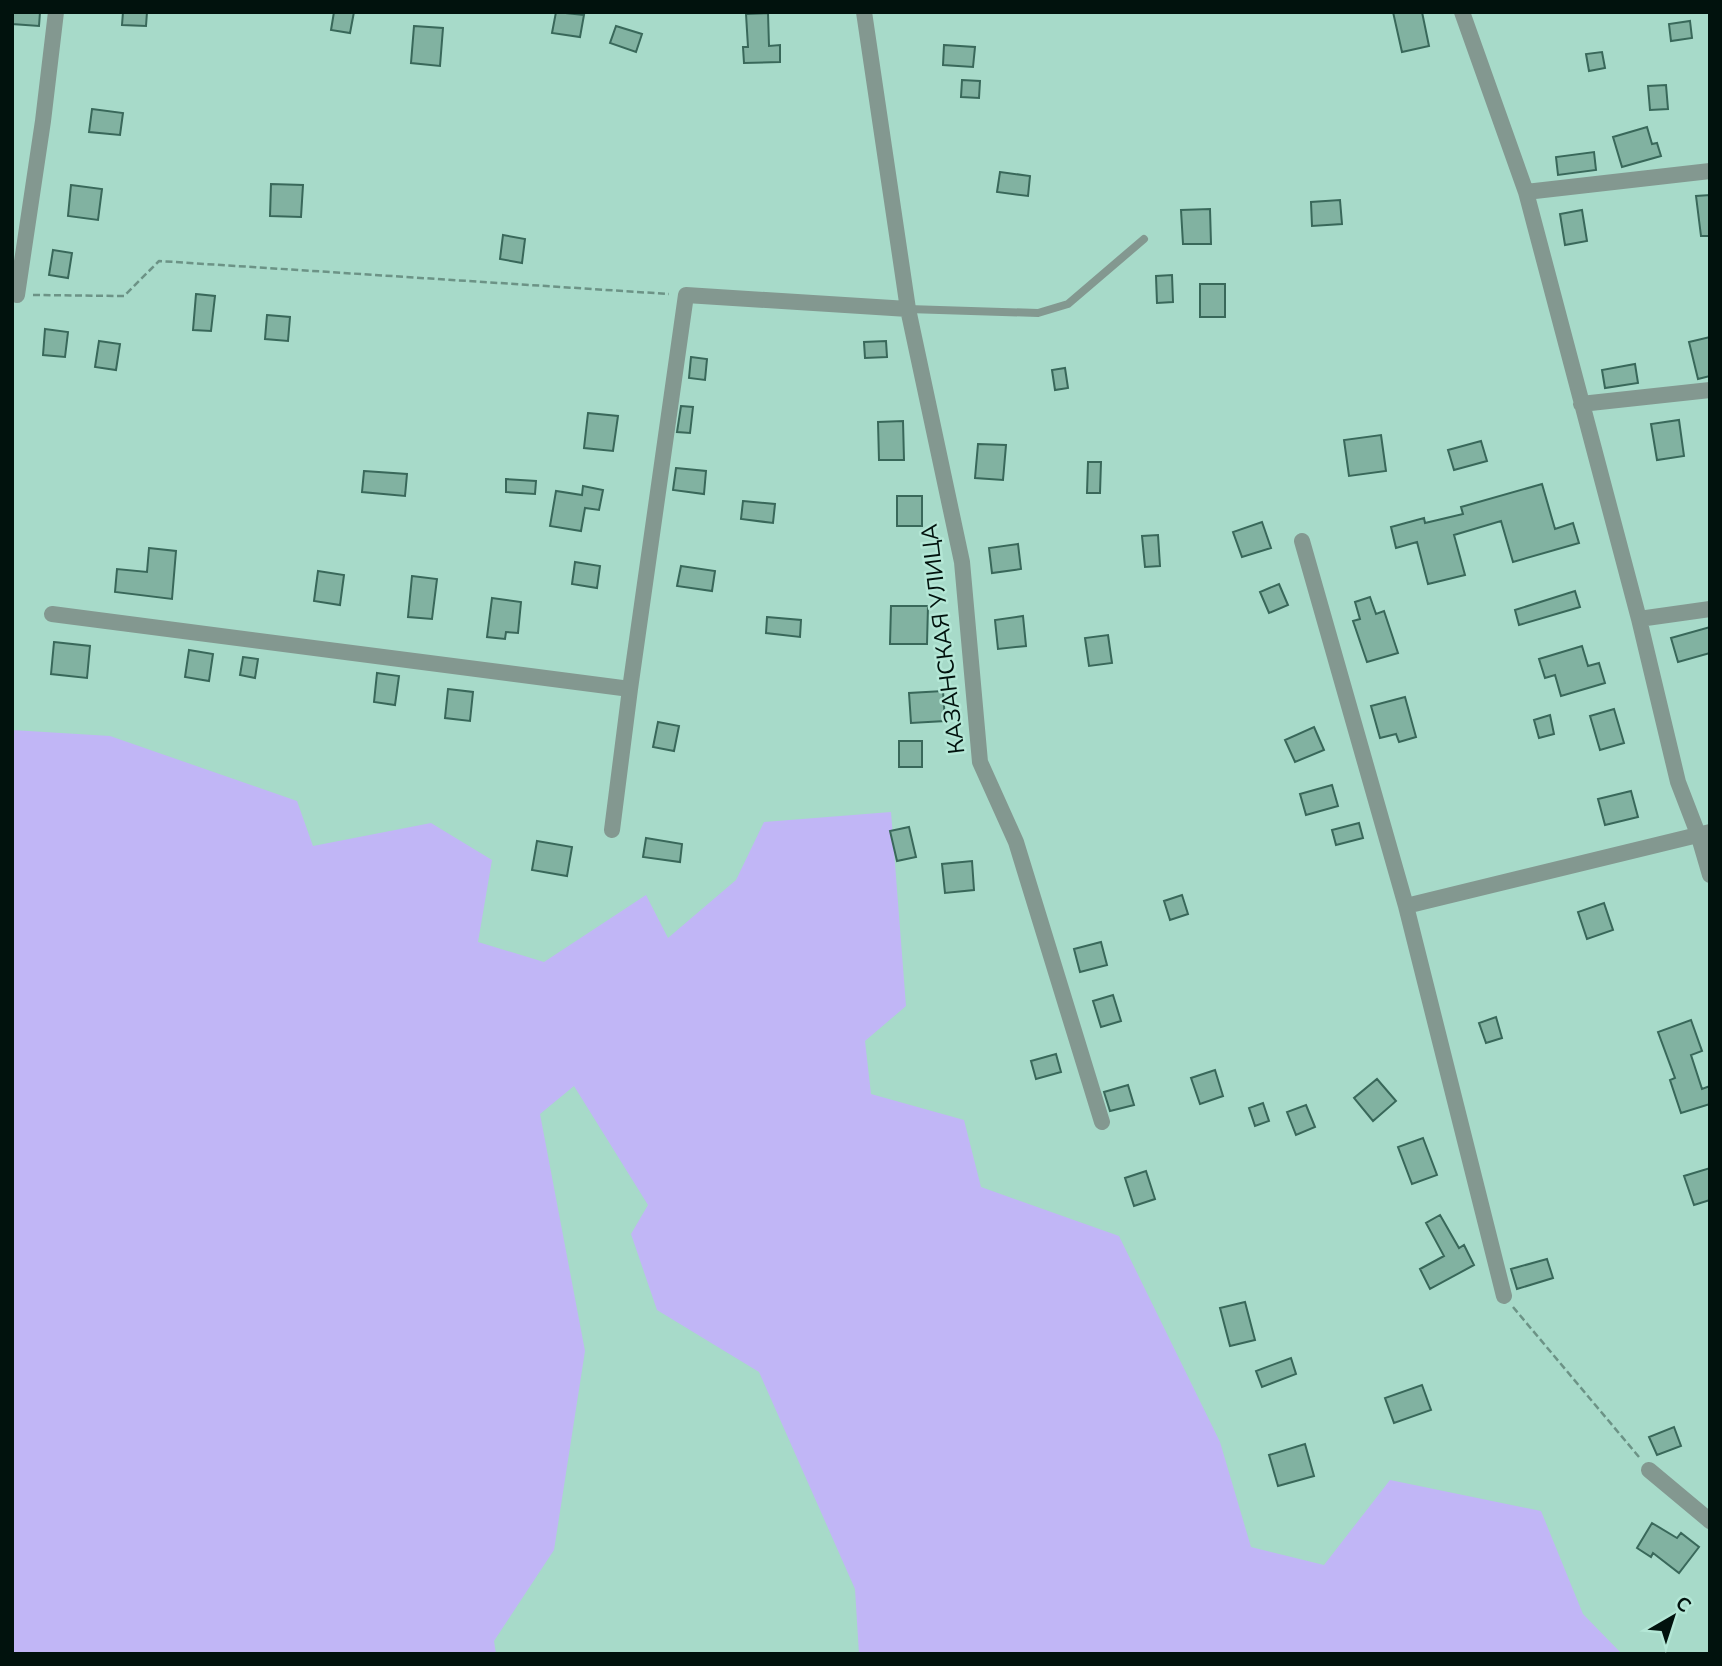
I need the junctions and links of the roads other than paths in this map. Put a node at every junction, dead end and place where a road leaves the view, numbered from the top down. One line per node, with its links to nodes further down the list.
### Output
1 (56, 12): 7 (street)
2 (864, 12): 8 (street, КАЗАНСКАЯ УЛИЦА)
3 (1462, 12): 5 (street)
4 (1710, 171): 5 (street)
5 (1526, 192): 10 (street)
6 (1144, 239): 8 (lane)
7 (18, 295)
8 (908, 309): 15 (street); 20 (street, КАЗАНСКАЯ УЛИЦА)
9 (1710, 390): 10 (street)
10 (1581, 404): 14 (street)
11 (1302, 541): 19 (street)
12 (1710, 609): 14 (street)
13 (52, 614): 15 (street)
14 (1639, 619): 17 (street)
15 (630, 689): 16 (street)
16 (612, 830)
17 (1704, 833): 18 (street); 19 (street)
18 (1710, 875)
19 (1406, 905): 21 (street)
20 (1102, 1122)
21 (1504, 1296)
22 (1649, 1470): 23 (street)
23 (1710, 1521)

